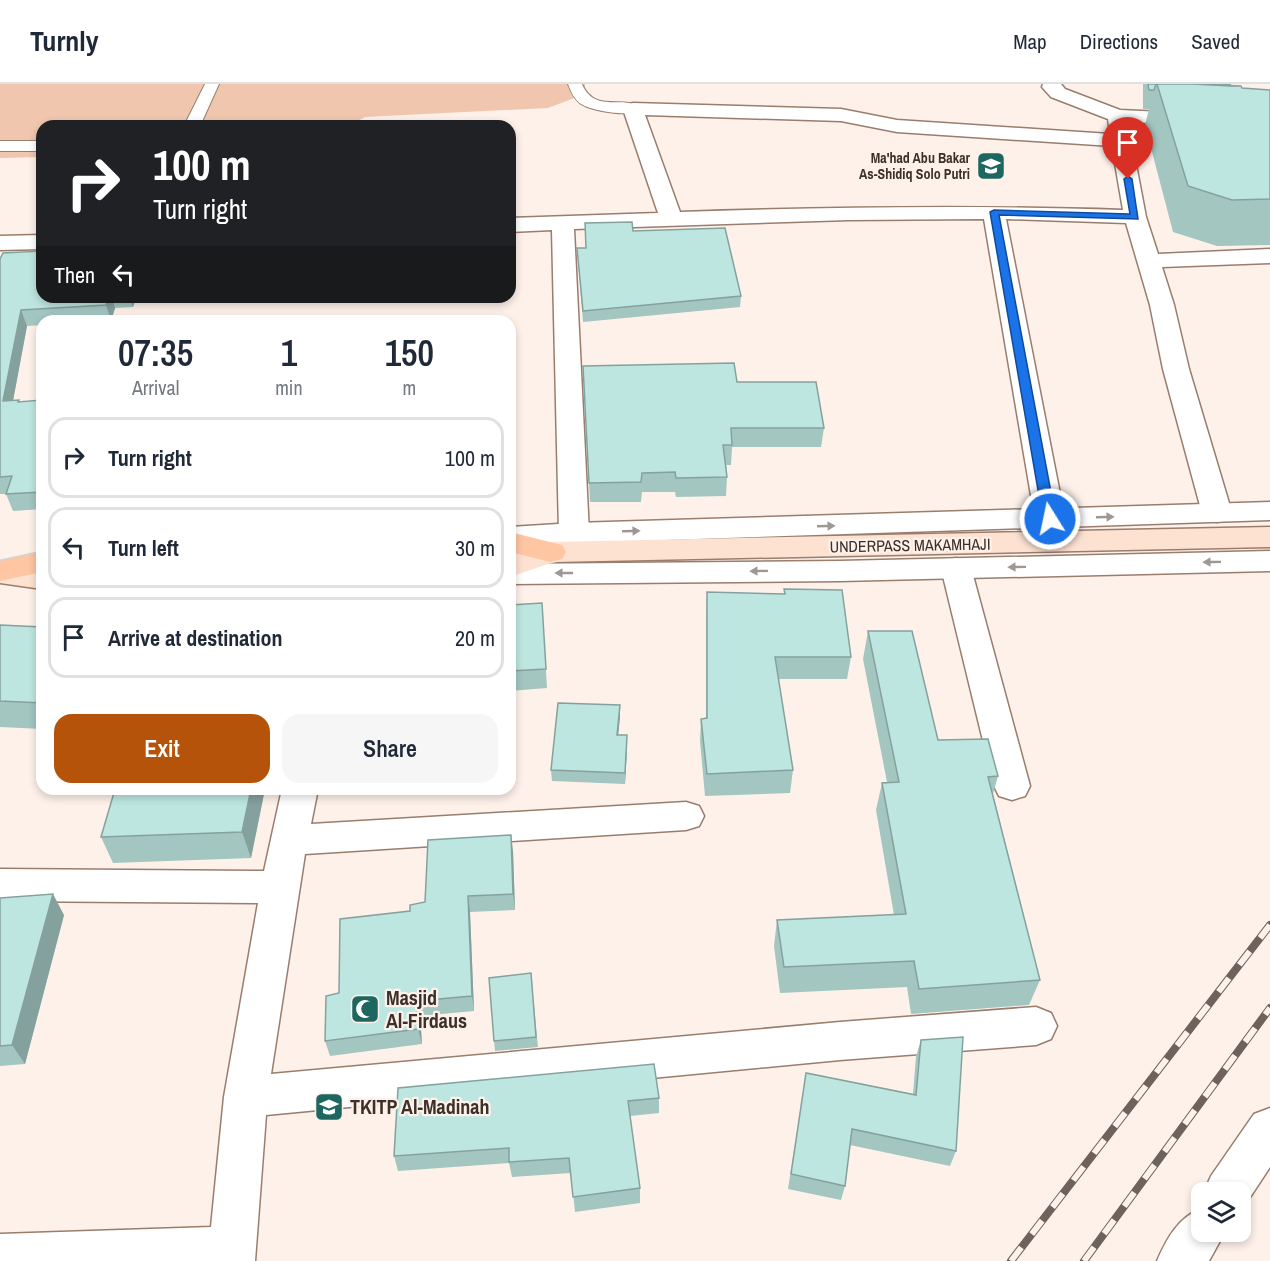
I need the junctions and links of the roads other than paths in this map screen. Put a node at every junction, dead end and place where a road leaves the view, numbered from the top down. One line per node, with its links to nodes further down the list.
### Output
1 (212, 84): 7 (lane)
2 (575, 84): 5 (lane)
3 (1052, 84): 6 (street)
4 (1260, 103): 8 (street)
5 (633, 109): 9 (street); 14 (street)
6 (1117, 116): 8 (street); 9 (street)
7 (195, 120)
8 (1270, 123)
9 (1121, 141): 13 (street)
10 (0, 146): 11 (lane)
11 (36, 146)
12 (994, 212): 13 (street); 14 (street); 23 (street)
13 (1135, 217): 20 (street)
14 (671, 218): 15 (street)
15 (562, 224): 16 (street); 24 (street)
16 (516, 225)
17 (36, 242): 18 (street)
18 (0, 243)
19 (1270, 256): 20 (street)
20 (1149, 261): 22 (street)
21 (1270, 511): 22 (street)
22 (1216, 513): 23 (street, one-way to 22)
23 (1050, 519): 24 (street, one-way to 23)
24 (574, 533): 26 (street)
25 (1270, 537): 28 (main road, UNDERPASS MAKAMHAJI)
26 (516, 538)
27 (516, 541): 28 (main road)
28 (551, 552): 31 (main road, UNDERPASS MAKAMHAJI)
29 (1270, 561): 32 (street, one-way to 32)
30 (36, 563): 33 (main road)
31 (516, 565)
32 (956, 568): 34 (street, one-way to 34); 36 (street)
33 (0, 572): 35 (main road)
34 (516, 574)
35 (36, 578)
36 (1012, 786)
37 (299, 795): 39 (street)
38 (686, 816): 39 (street)
39 (289, 840): 41 (street)
40 (0, 885): 41 (street)
41 (280, 887): 43 (street)
42 (1036, 1026): 43 (street)
43 (246, 1097): 47 (street)
44 (1270, 1129): 45 (street)
45 (1234, 1182)
46 (1194, 1242): 49 (street)
47 (231, 1256): 48 (street)
48 (0, 1258)
49 (1181, 1261)

